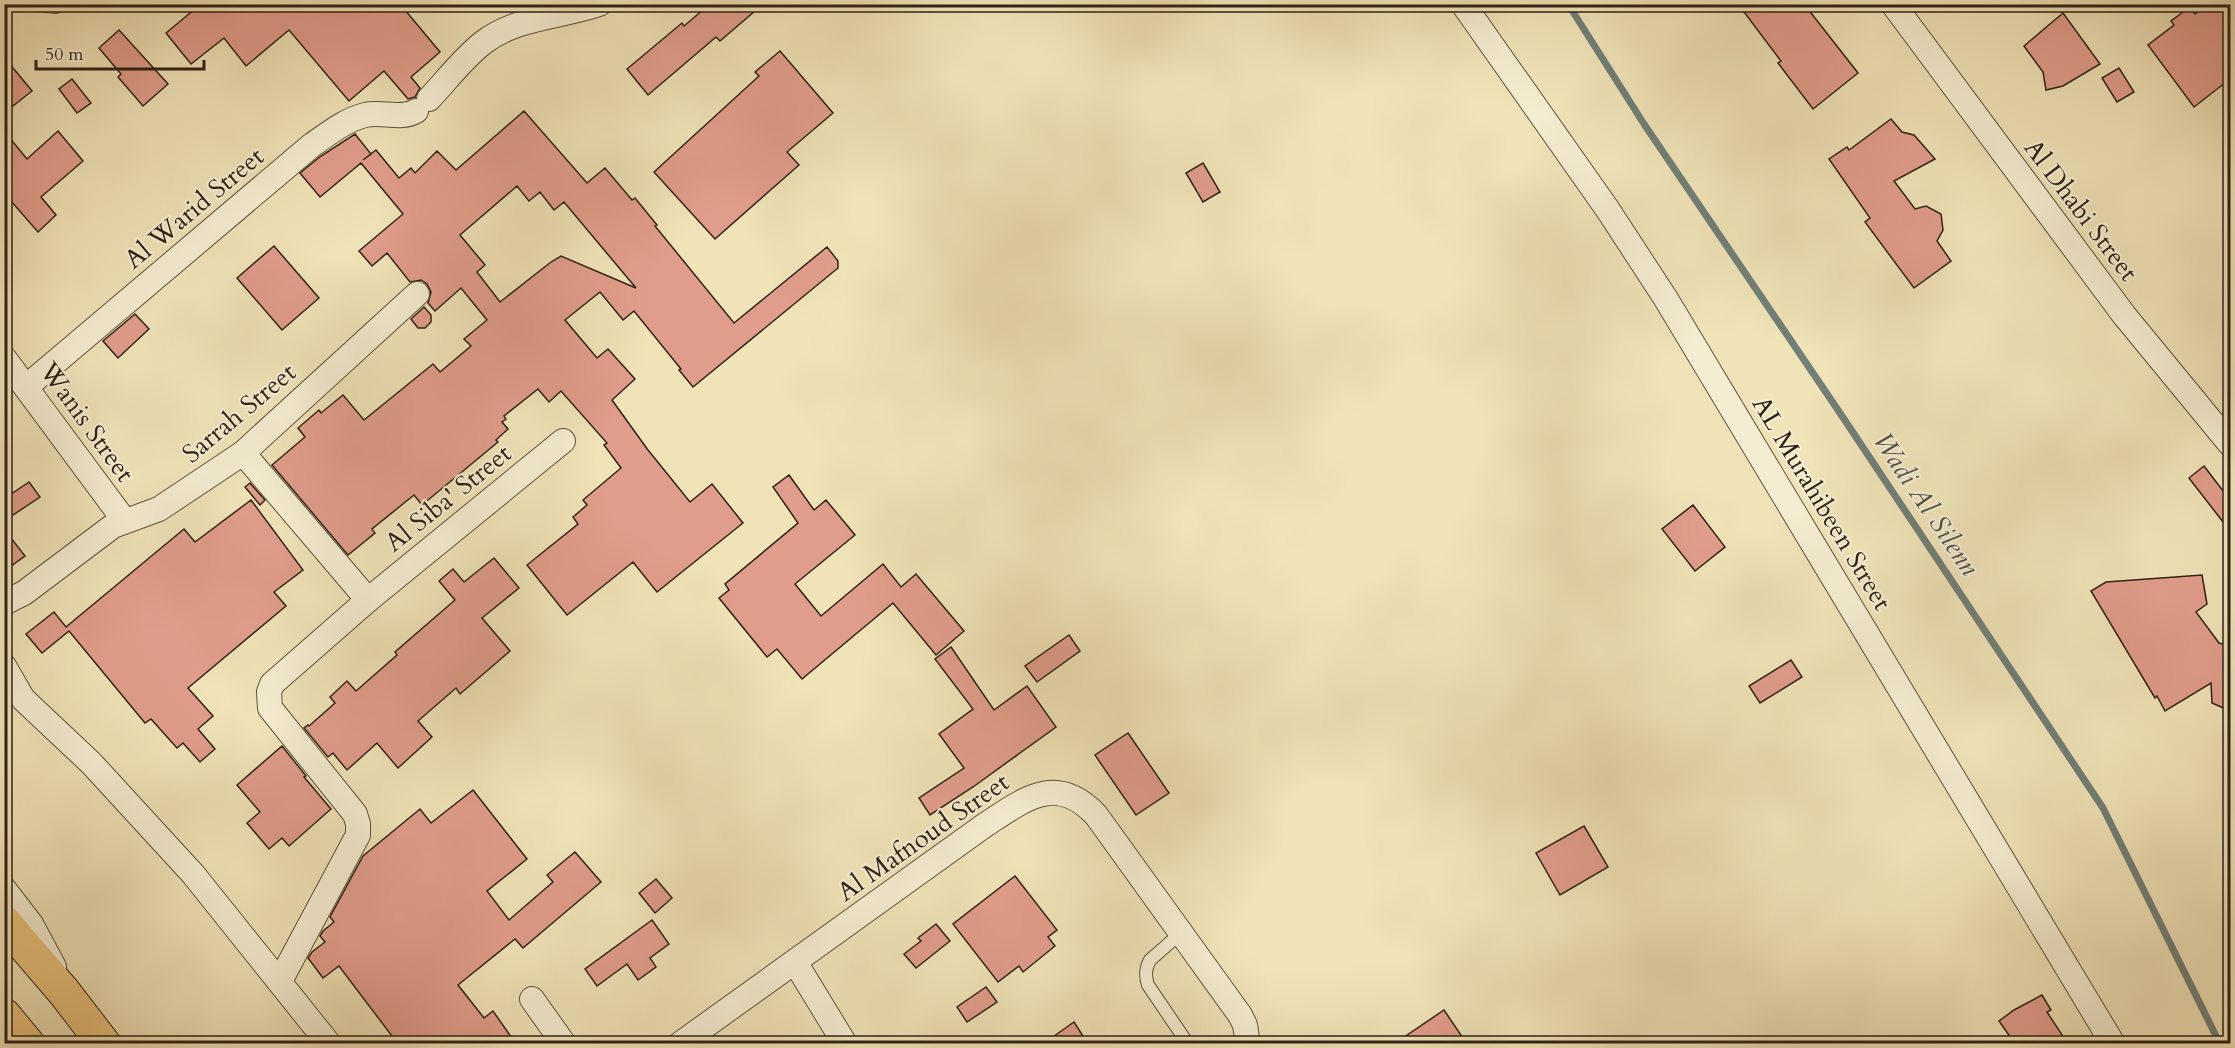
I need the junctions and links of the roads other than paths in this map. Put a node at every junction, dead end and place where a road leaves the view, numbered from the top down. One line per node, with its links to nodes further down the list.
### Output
1 (29, 4): 2 (lane)
2 (63, 4)
3 (599, 4): 8 (street, Al Warid Street)
4 (1463, 4): 34 (street, AL Murahibeen Street)
5 (1893, 4): 10 (street, Al Dhabi Street)
6 (417, 294): 11 (street, Sarrah Street)
7 (4, 358): 8 (street, Wanis Street)
8 (26, 387): 12 (street, Wanis Street)
9 (563, 441): 14 (street, Al Siba' Street)
10 (2230, 444)
11 (243, 453): 12 (street, Sarrah Street); 14 (street)
12 (124, 520): 13 (street, Sarrah Street)
13 (14, 598): 15 (street, Sarrah Street)
14 (368, 600): 22 (street, Al Siba' Street)
15 (4, 624)
16 (4, 666): 17 (street)
17 (14, 695): 22 (street)
18 (4, 889): 23 (street)
19 (4, 922): 23 (highway)
20 (1182, 932): 21 (street, Al Mafnoud Street); 32 (lane); 33 (street, Al Mafnoud Street)
21 (795, 962): 30 (street, Al Mafnoud Street); 31 (street)
22 (280, 981): 28 (street)
23 (64, 992): 27 (highway)
24 (532, 999): 29 (street)
25 (4, 1015): 26 (highway)
26 (28, 1044)
27 (104, 1044)
28 (328, 1044)
29 (564, 1044)
30 (680, 1044)
31 (845, 1044)
32 (1188, 1044)
33 (1248, 1044)
34 (2113, 1044)

